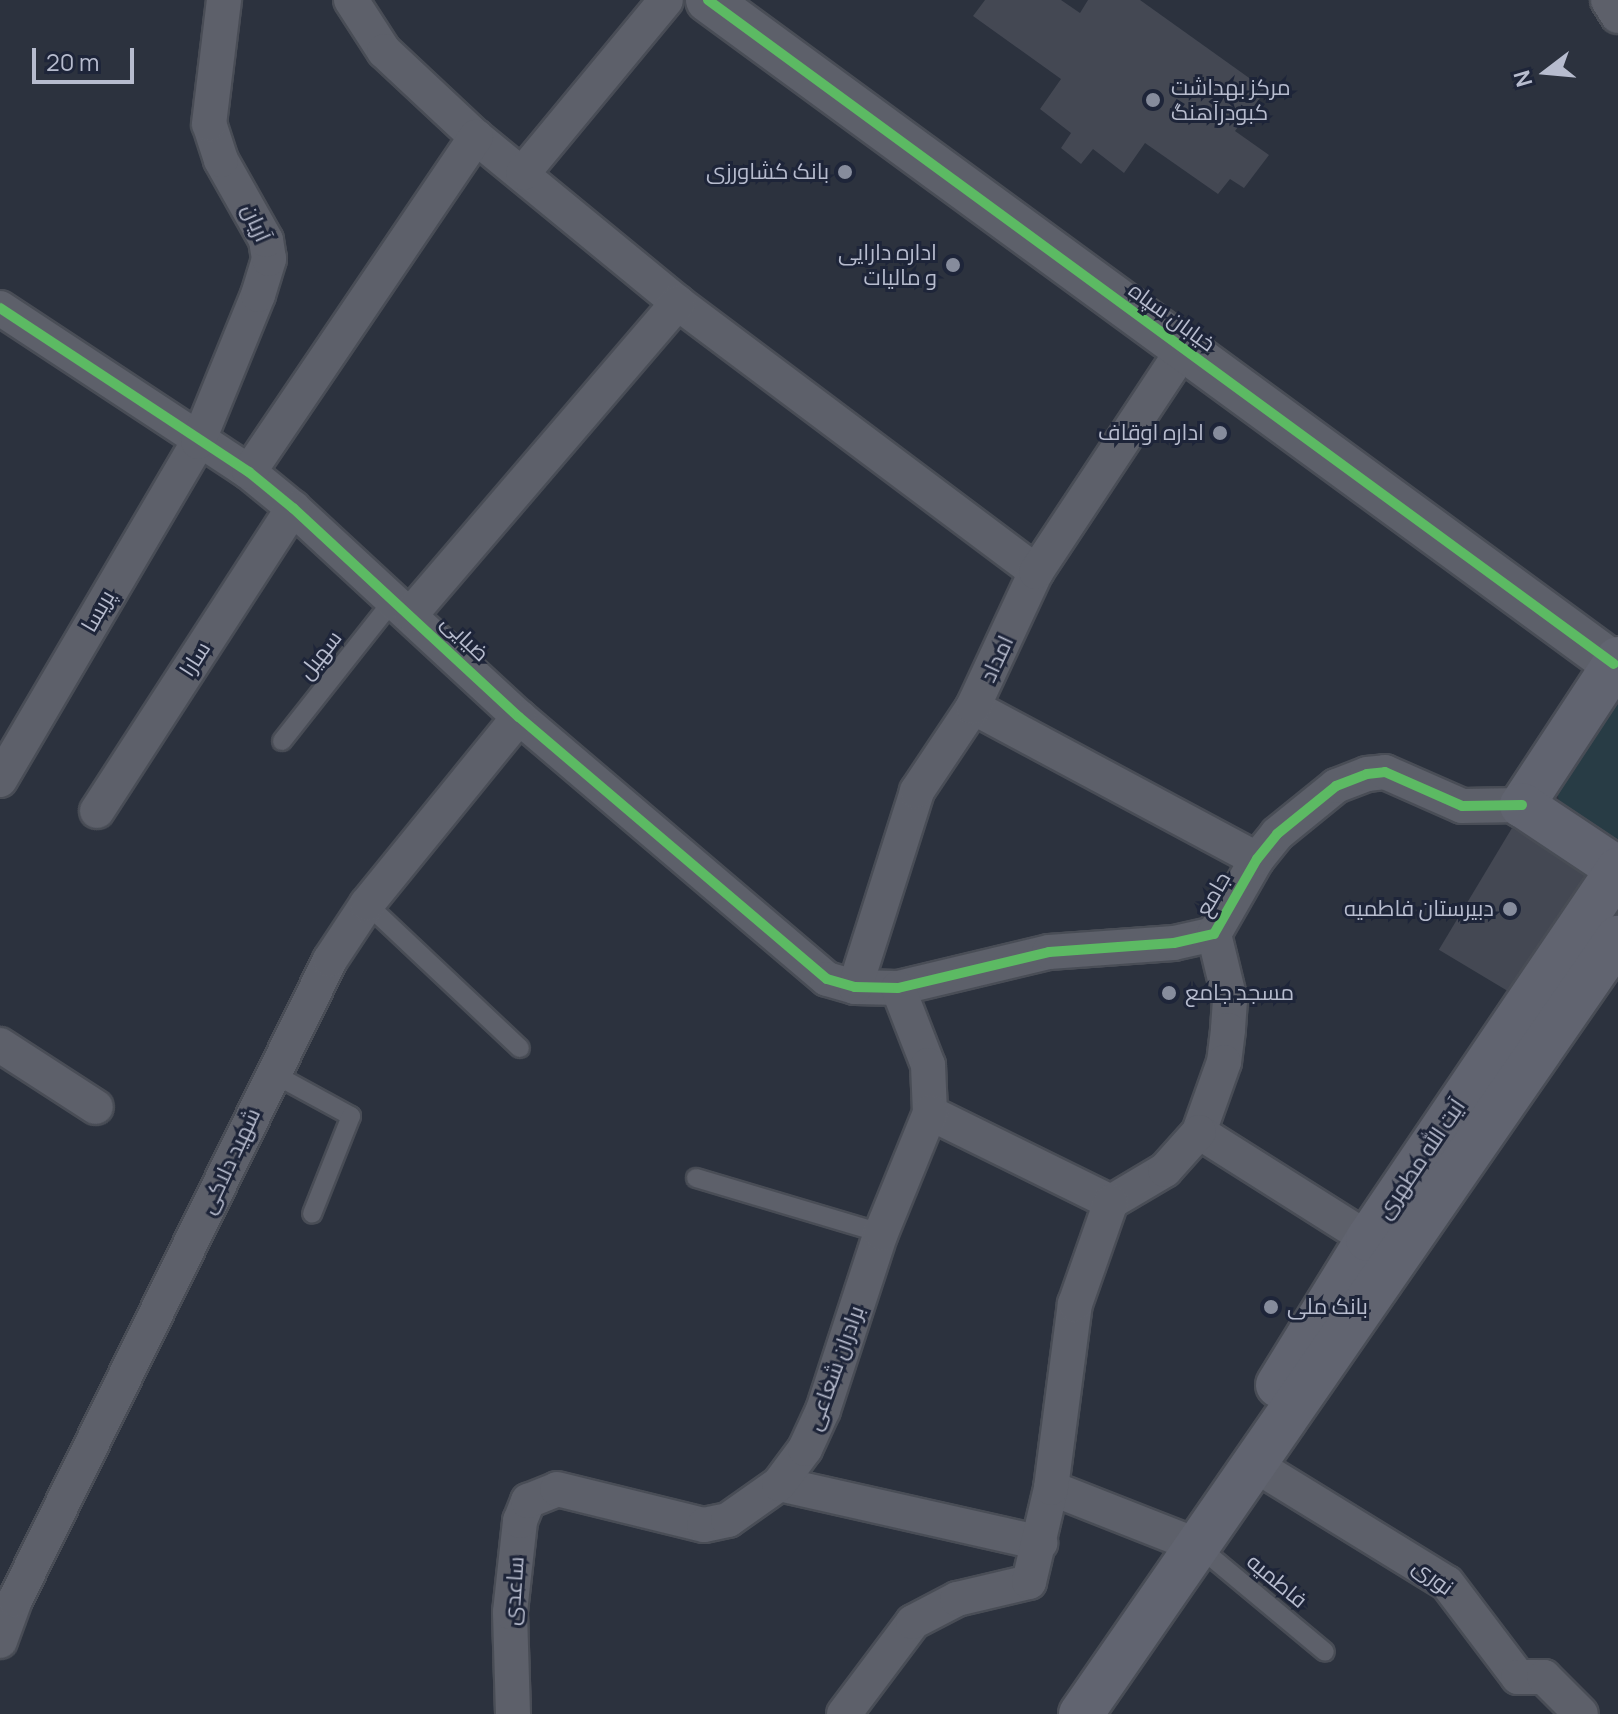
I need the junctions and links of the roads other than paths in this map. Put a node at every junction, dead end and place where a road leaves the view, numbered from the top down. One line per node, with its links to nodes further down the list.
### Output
1 (224, 0): 12 (street, آریان)
2 (351, 0): 7 (street)
3 (666, 0): 8 (street)
4 (708, 0): 11 (street, خیابان سپاه)
5 (1608, 0): 6 (street)
6 (1618, 16)
7 (476, 137): 8 (street); 13 (street)
8 (523, 173): 9 (street)
9 (678, 303): 15 (street); 16 (street)
10 (0, 308): 12 (street, ضیایی)
11 (1183, 350): 15 (street, امداد); 17 (street, خیابان سپاه)
12 (198, 442): 13 (street, ضیایی); 21 (street, پریسا)
13 (249, 472): 14 (street, ضیایی)
14 (293, 508): 16 (street, ضیایی); 23 (street, سارا)
15 (1036, 572): 18 (street, امداد)
16 (403, 606): 19 (street, ضیایی); 20 (lane, سهیل)
17 (1616, 662): 22 (main road)
18 (973, 707): 24 (street); 29 (street, امداد)
19 (519, 717): 26 (street, شهید دلاکی); 29 (street, ضیایی)
20 (282, 741)
21 (0, 780)
22 (1522, 805): 24 (street, جامع); 25 (main road)
23 (97, 811)
24 (1257, 859): 27 (street, جامع)
25 (1618, 870): 41 (main road, آیت الله مطهری)
26 (367, 904): 32 (lane); 33 (street, شهید دلاکی)
27 (1214, 934): 30 (street, جامع); 36 (street)
28 (1618, 938): 42 (main road, آیت الله مطهری)
29 (855, 987): 30 (street, ضیایی)
30 (898, 988): 35 (street)
31 (0, 1045): 34 (street)
32 (520, 1048)
33 (272, 1073): 39 (lane); 48 (street, شهید دلاکی)
34 (96, 1107)
35 (930, 1113): 38 (street); 40 (street, برادران شعاعی)
36 (1199, 1132): 38 (street); 41 (street)
37 (696, 1178): 40 (lane)
38 (1111, 1202): 44 (street)
39 (312, 1214)
40 (881, 1233): 43 (street, برادران شعاعی)
41 (1368, 1239): 42 (main road, آیت الله مطهری)
42 (1255, 1465): 47 (main road, آیت الله مطهری); 54 (street, نوری)
43 (779, 1484): 45 (street, برادران شعاعی); 46 (street)
44 (1051, 1488): 46 (street); 47 (street)
45 (557, 1489): 51 (street, ساعدی)
46 (1040, 1543): 52 (street)
47 (1198, 1546): 50 (lane, فاطمیه); 53 (main road, آیت الله مطهری)
48 (8, 1596): 49 (street, شهید دلاکی)
49 (0, 1641)
50 (1325, 1652)
51 (513, 1714)
52 (844, 1714)
53 (1081, 1714)
54 (1581, 1714)

